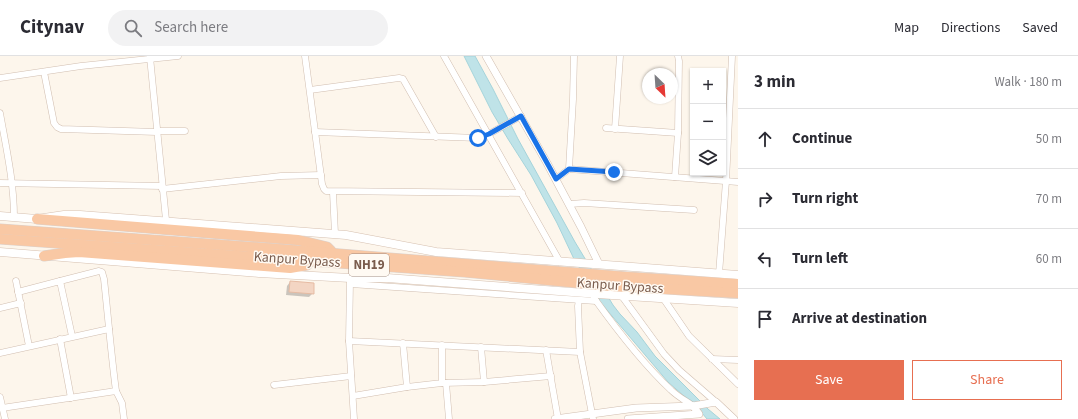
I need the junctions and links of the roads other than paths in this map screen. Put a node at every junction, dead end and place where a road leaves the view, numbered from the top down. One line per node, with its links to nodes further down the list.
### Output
1 (178, 56): 9 (street)
2 (305, 56): 12 (street)
3 (444, 56): 22 (street)
4 (486, 56): 14 (street)
5 (574, 56): 24 (street)
6 (620, 56): 17 (street)
7 (678, 56): 21 (street)
8 (732, 56): 28 (street)
9 (151, 58): 10 (street); 19 (street)
10 (44, 72): 11 (street); 19 (street)
11 (0, 78)
12 (310, 90): 20 (street); 23 (street)
13 (0, 113): 15 (street)
14 (521, 116): 22 (street); 27 (street)
15 (1, 127): 31 (street)
16 (606, 128): 17 (street)
17 (615, 129): 21 (street)
18 (185, 131): 19 (street)
19 (157, 132): 32 (street)
20 (315, 132): 23 (street); 25 (street)
21 (678, 133): 26 (street)
22 (489, 134): 23 (street); 34 (street)
23 (436, 137)
24 (569, 169): 26 (street); 27 (street)
25 (321, 175): 32 (street); 33 (street)
26 (675, 177): 28 (street)
27 (556, 179): 35 (street)
28 (726, 181): 29 (street); 50 (street)
29 (738, 182)
30 (0, 183): 31 (street)
31 (12, 183): 32 (street); 38 (street)
32 (162, 187): 40 (street)
33 (333, 192): 34 (street); 42 (street)
34 (522, 193): 48 (street)
35 (570, 204): 36 (street); 49 (street)
36 (694, 210)
37 (0, 216): 38 (main road)
38 (14, 217): 39 (main road)
39 (36, 219): 40 (main road); 45 (highway)
40 (166, 220): 42 (main road)
41 (0, 229): 45 (highway, Kanpur Bypass / NH19)
42 (335, 234): 48 (main road)
43 (0, 239): 47 (highway, Kanpur Bypass / NH19)
44 (0, 252): 46 (main road)
45 (334, 254): 55 (highway, Kanpur Bypass / NH19)
46 (44, 256): 47 (highway); 54 (main road)
47 (325, 262): 57 (highway, Kanpur Bypass / NH19)
48 (560, 262): 49 (main road)
49 (597, 264): 50 (main road)
50 (719, 274): 51 (main road)
51 (738, 275)
52 (16, 281): 56 (street)
53 (60, 281): 56 (street); 65 (street); 66 (street)
54 (350, 281): 59 (main road); 61 (street); 68 (street)
55 (738, 284)
56 (18, 292): 62 (street)
57 (738, 293)
58 (617, 295): 59 (main road); 60 (main road); 89 (street)
59 (593, 296): 61 (street); 90 (street)
60 (663, 298): 63 (main road); 76 (street)
61 (579, 300): 74 (street)
62 (20, 303): 64 (street); 71 (street)
63 (738, 303)
64 (0, 308)
65 (110, 329): 66 (street); 85 (street)
66 (72, 336): 67 (street)
67 (60, 339): 71 (street); 88 (street)
68 (349, 341): 69 (street); 78 (street)
69 (403, 344): 70 (street); 84 (street)
70 (442, 345): 72 (street); 81 (street)
71 (29, 346): 75 (street)
72 (481, 347): 73 (street); 80 (street)
73 (546, 350): 74 (street); 79 (street)
74 (580, 352): 93 (street)
75 (0, 353)
76 (712, 359): 77 (street); 82 (street)
77 (738, 360)
78 (351, 376): 83 (street); 86 (street)
79 (551, 376): 80 (street); 95 (street)
80 (484, 382): 81 (street)
81 (444, 383): 84 (street); 100 (street)
82 (738, 384)
83 (274, 385)
84 (407, 387): 86 (street)
85 (116, 391): 88 (street); 98 (street)
86 (353, 396): 99 (street)
87 (0, 397): 91 (street)
88 (71, 398): 91 (street)
89 (713, 402): 90 (street); 103 (street)
90 (695, 405): 92 (street); 94 (street)
91 (2, 408): 97 (street)
92 (636, 408): 93 (street); 96 (street)
93 (592, 416): 95 (street)
94 (701, 417): 96 (street)
95 (558, 418): 101 (street)
96 (637, 418): 102 (street)
97 (5, 419)
98 (124, 419)
99 (354, 419)
100 (450, 419)
101 (555, 419)
102 (628, 419)
103 (734, 419)

